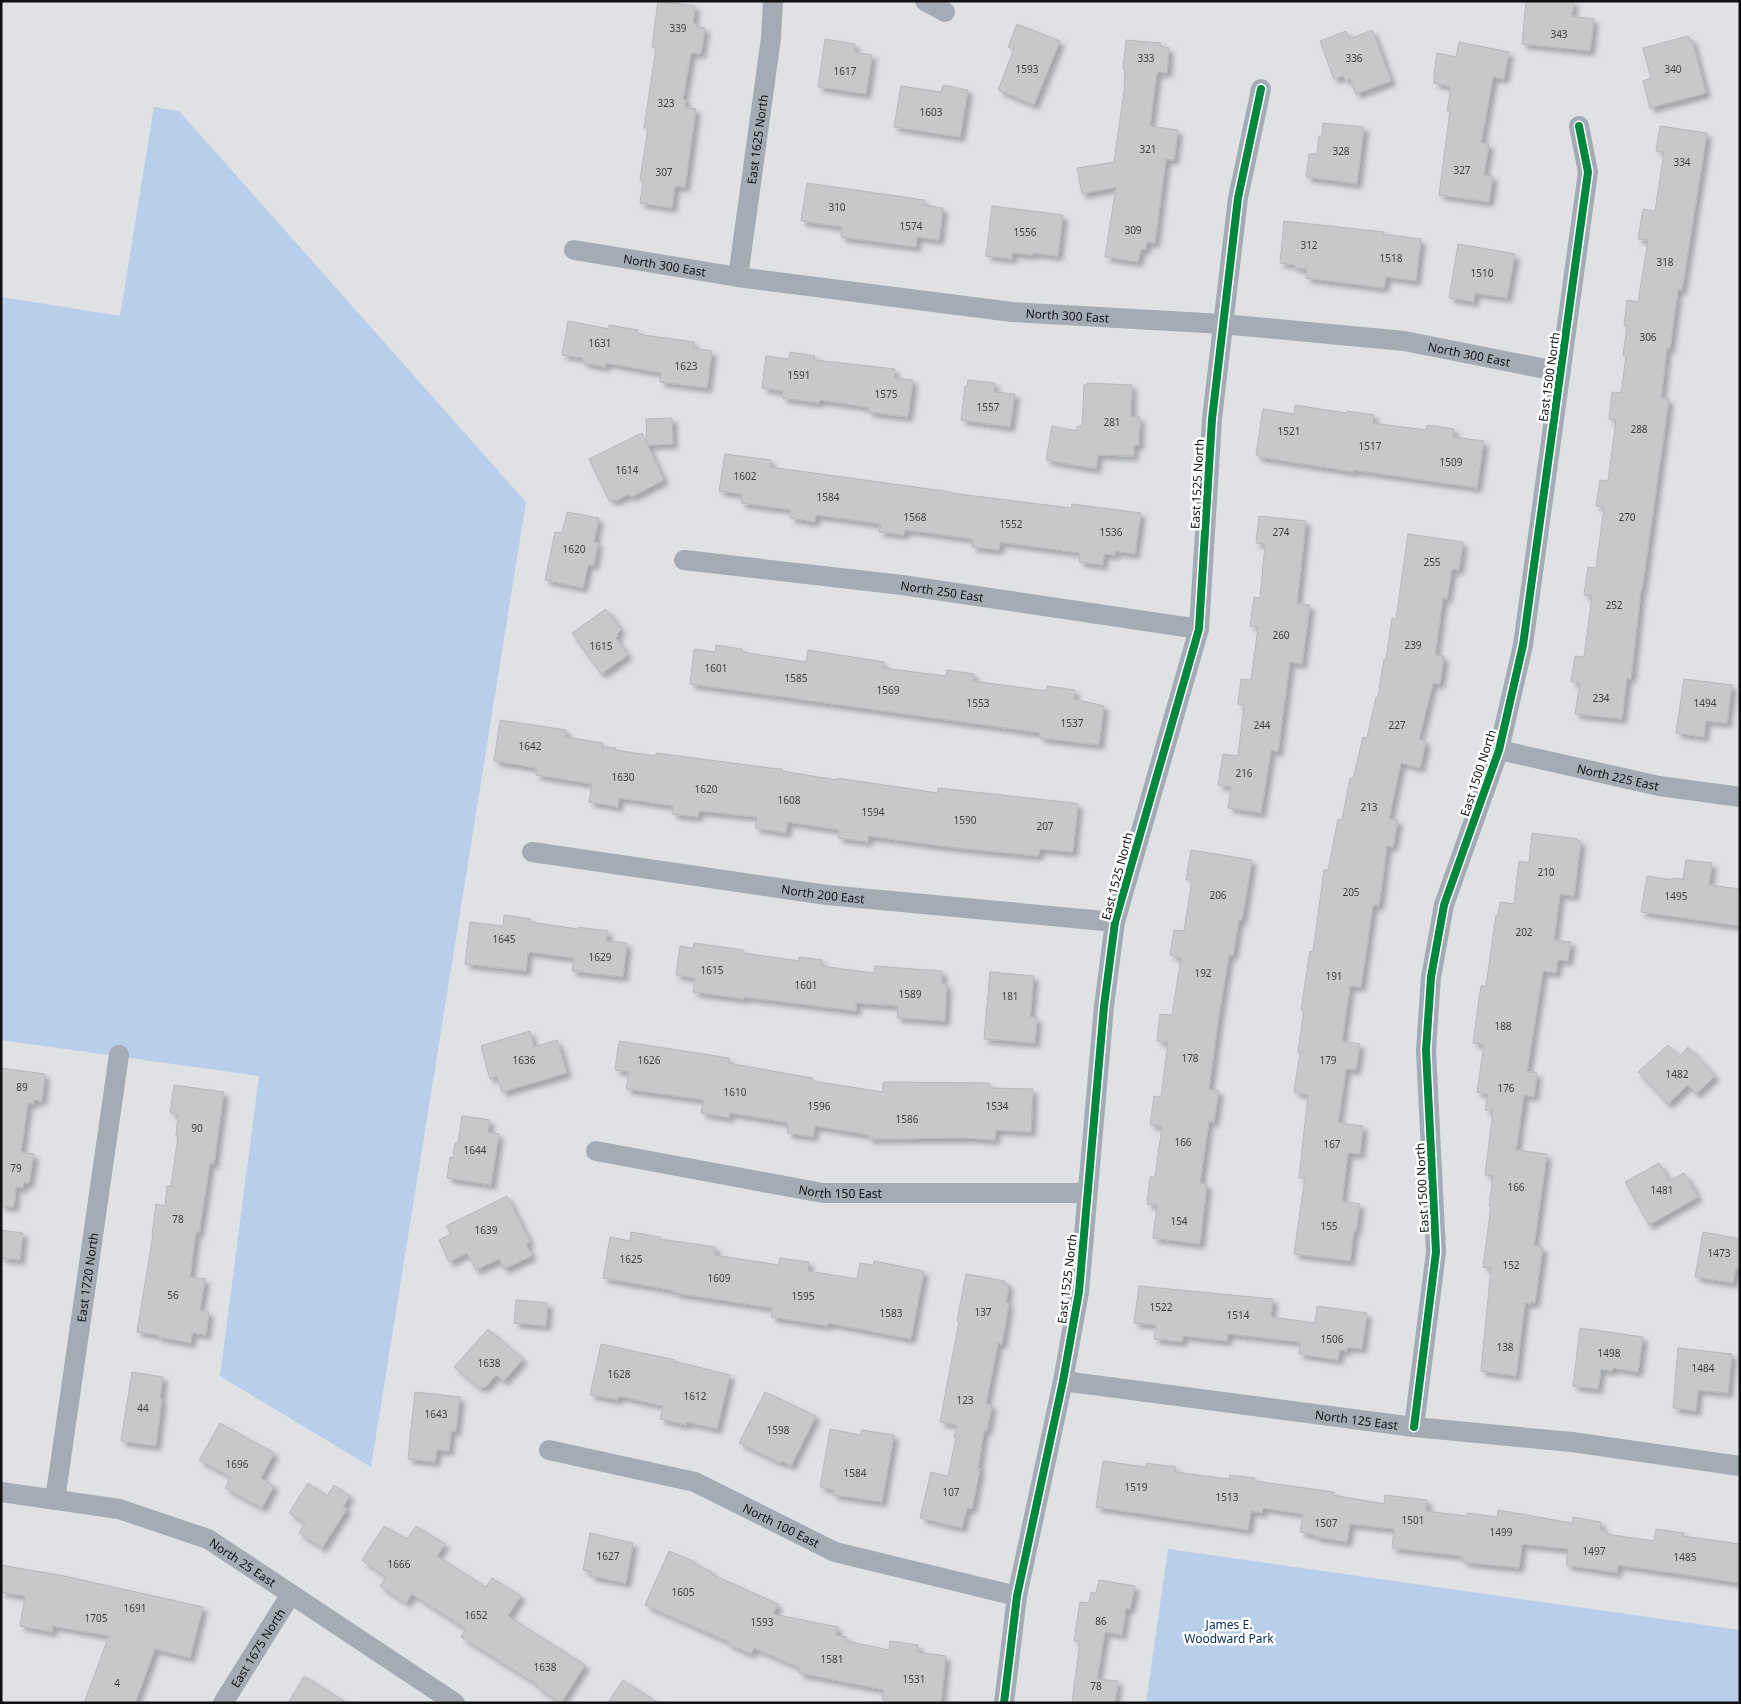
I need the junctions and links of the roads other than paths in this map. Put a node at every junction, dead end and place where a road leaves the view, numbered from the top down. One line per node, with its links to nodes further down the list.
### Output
1 (773, 1): 7 (street, East 1625 North)
2 (925, 1): 3 (street)
3 (945, 12)
4 (1261, 89): 8 (street, East 1525 North)
5 (1580, 126): 9 (street, East 1500 North)
6 (574, 250): 7 (street, North 300 East)
7 (738, 277): 8 (street, North 300 East)
8 (1223, 324): 9 (street, North 300 East); 11 (street, East 1525 North)
9 (1561, 372): 12 (street, East 1500 North)
10 (684, 560): 11 (street, North 250 East)
11 (1199, 629): 15 (street, East 1525 North)
12 (1499, 750): 13 (street, North 225 East); 20 (street, East 1500 North)
13 (1740, 797)
14 (532, 852): 15 (street, North 200 East)
15 (1116, 922): 18 (street, East 1525 North)
16 (119, 1055): 24 (street, East 1720 North)
17 (596, 1151): 18 (street, North 150 East)
18 (1088, 1193): 19 (street, East 1525 North)
19 (1063, 1381): 20 (street, North 125 East); 26 (street, East 1525 North)
20 (1414, 1427): 22 (street, North 125 East)
21 (549, 1450): 26 (street, North 100 East)
22 (1740, 1466)
23 (1, 1492): 24 (street, North 25 East)
24 (55, 1500): 25 (street, North 25 East)
25 (291, 1594): 27 (street, East 1675 North); 28 (street, North 25 East)
26 (1017, 1596): 29 (street, East 1525 North)
27 (223, 1703)
28 (455, 1703)
29 (1004, 1703)

